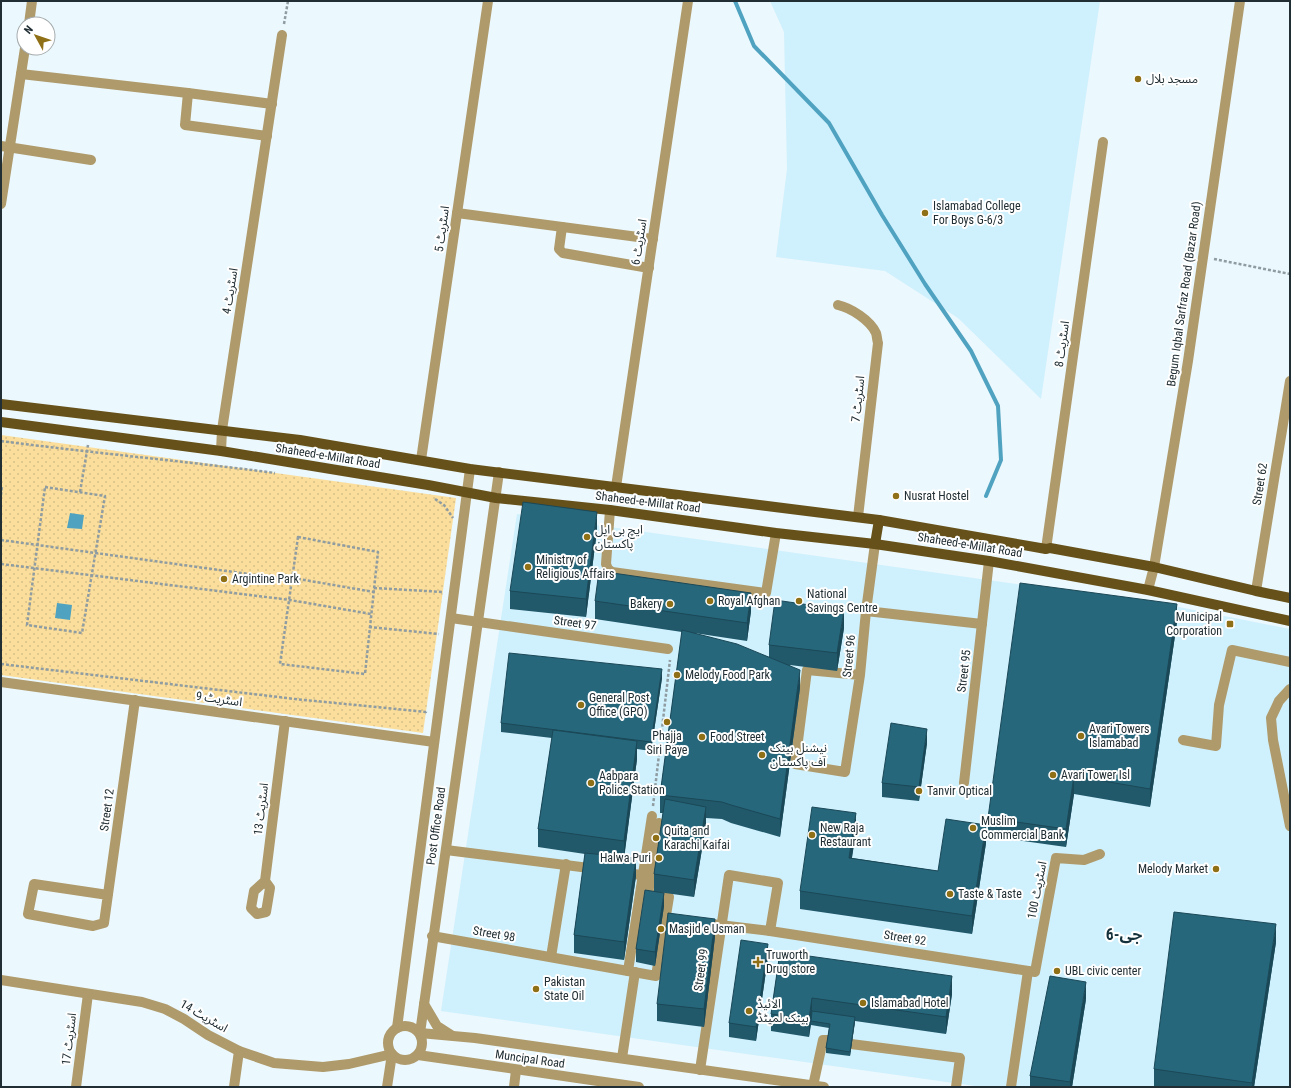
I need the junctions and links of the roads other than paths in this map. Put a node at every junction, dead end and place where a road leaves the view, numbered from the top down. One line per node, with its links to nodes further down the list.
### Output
1 (32, 1): 5 (street)
2 (488, 1): 16 (street, اسٹریٹ 5)
3 (688, 1): 18 (street, اسٹریٹ 6)
4 (1240, 1): 39 (street, Begum Iqbal Sarfraz Road (Bazar Road))
5 (30, 16)
6 (282, 35): 10 (street, اسٹریٹ 4)
7 (24, 56): 8 (street)
8 (21, 74): 9 (street); 13 (street)
9 (188, 93): 10 (street); 11 (street)
10 (272, 104): 11 (street, اسٹریٹ 4)
11 (267, 136): 24 (street, اسٹریٹ 4)
12 (1103, 142): 37 (street, اسٹریٹ 8)
13 (5, 147): 14 (street); 15 (street)
14 (91, 160)
15 (1, 204)
16 (457, 213): 17 (street); 26 (street, اسٹریٹ 5)
17 (562, 227): 18 (street); 19 (street)
18 (653, 239): 19 (street, اسٹریٹ 6)
19 (648, 268): 29 (street, اسٹریٹ 6)
20 (838, 305): 33 (street, اسٹریٹ 7)
21 (1290, 381): 41 (street, Street 62)
22 (1, 404): 24 (main road, Shaheed-e-Millat Road)
23 (1, 422): 25 (main road, Shaheed-e-Millat Road)
24 (222, 430): 25 (street, اسٹریٹ 4); 26 (main road, Shaheed-e-Millat Road)
25 (221, 451): 30 (main road, Shaheed-e-Millat Road)
26 (421, 460): 27 (main road, Shaheed-e-Millat Road)
27 (470, 469): 28 (main road, Shaheed-e-Millat Road); 30 (street, Post Office Road)
28 (500, 472): 29 (main road, Shaheed-e-Millat Road); 31 (street, Post Office Road)
29 (616, 487): 33 (main road, Shaheed-e-Millat Road)
30 (467, 494): 31 (main road, Shaheed-e-Millat Road); 44 (street, Post Office Road)
31 (496, 498): 32 (main road, Shaheed-e-Millat Road); 46 (street, Post Office Road)
32 (610, 510): 35 (main road, Shaheed-e-Millat Road); 35 (street)
33 (858, 517): 34 (main road, Shaheed-e-Millat Road)
34 (879, 520): 36 (main road); 37 (main road, Shaheed-e-Millat Road)
35 (776, 533): 36 (main road, Shaheed-e-Millat Road)
36 (875, 544): 38 (main road, Shaheed-e-Millat Road); 43 (street, Street 96)
37 (1046, 549): 39 (main road, Shaheed-e-Millat Road)
38 (989, 561): 40 (main road, Shaheed-e-Millat Road); 47 (street, Street 95)
39 (1154, 567): 40 (street, Begum Iqbal Sarfraz Road (Bazar Road)); 41 (main road, Shaheed-e-Millat Road)
40 (1148, 590): 45 (main road, Shaheed-e-Millat Road)
41 (1256, 591): 42 (main road, Shaheed-e-Millat Road)
42 (1290, 598)
43 (866, 611): 47 (street); 50 (street, Street 96)
44 (451, 618): 46 (street); 56 (street, Post Office Road)
45 (1290, 621)
46 (478, 622): 48 (street, Street 97); 59 (street, Post Office Road)
47 (982, 624): 57 (street, Street 95)
48 (668, 649)
49 (1290, 662): 55 (street)
50 (860, 675): 50 (street, Street 96)
51 (1, 682): 53 (street, اسٹریٹ 9)
52 (1290, 689): 58 (street)
53 (135, 700): 54 (street, اسٹریٹ 9); 64 (street, Street 12)
54 (285, 721): 56 (street, اسٹریٹ 9); 63 (street, اسٹریٹ 13)
55 (1183, 740)
56 (434, 742): 75 (street, Post Office Road)
57 (964, 784)
58 (1290, 826)
59 (446, 850): 61 (street); 68 (street, Post Office Road)
60 (1100, 854): 71 (street, اسٹریٹ 100)
61 (566, 864): 62 (street); 69 (street)
62 (642, 875): 70 (street); 70 (street, Street 98)
63 (265, 881): 63 (street, اسٹریٹ 13)
64 (108, 896): 64 (street, Street 12)
65 (693, 921): 66 (street, Street 92)
66 (721, 926): 67 (street, Street 92); 67 (street, Street 99); 85 (street, Street 99)
67 (770, 932): 71 (street, Street 92)
68 (432, 936): 69 (street, Street 98); 74 (street, Post Office Road)
69 (551, 957): 70 (street, Street 98)
70 (632, 972): 83 (street)
71 (1031, 972): 94 (street, اسٹریٹ 100)
72 (1, 980): 73 (street, اسٹریٹ 14)
73 (88, 994): 80 (street, اسٹریٹ 14); 87 (street, اسٹریٹ 17)
74 (424, 1004): 76 (street, Post Office Road); 77 (street)
75 (396, 1028): 76 (street); 81 (street)
76 (420, 1033): 77 (street); 82 (street)
77 (452, 1036): 83 (street)
78 (828, 1040): 86 (street)
79 (851, 1044): 93 (street)
80 (239, 1051): 81 (street, اسٹریٹ 14); 88 (street)
81 (392, 1054): 82 (street); 89 (street)
82 (418, 1055): 84 (street, Muncipal Road)
83 (622, 1058): 85 (street)
84 (516, 1070): 90 (street); 91 (street, Muncipal Road)
85 (700, 1070): 86 (street)
86 (814, 1086): 92 (street)
87 (76, 1087)
88 (234, 1087)
89 (387, 1087)
90 (514, 1087)
91 (639, 1087)
92 (824, 1087)
93 (956, 1087)
94 (1011, 1087)

